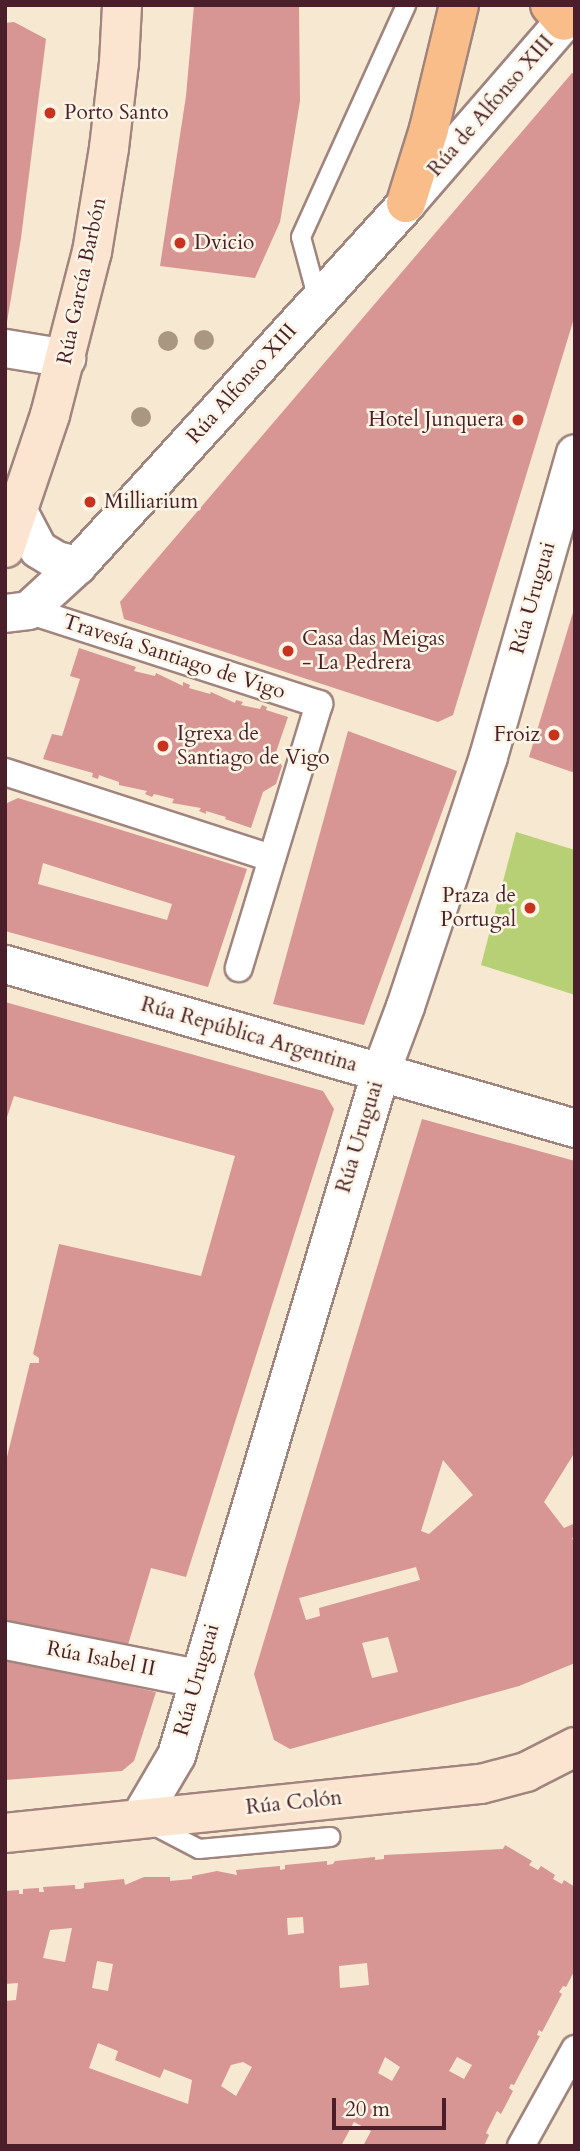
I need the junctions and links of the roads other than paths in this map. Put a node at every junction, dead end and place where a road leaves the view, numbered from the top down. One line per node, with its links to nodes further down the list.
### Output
1 (122, 5): 8 (main road, Rúa García Barbón)
2 (406, 5): 6 (lane)
3 (459, 5): 5 (highway)
4 (566, 16): 5 (street, Rúa de Alfonso XIII)
5 (406, 203): 6 (street, Rúa Alfonso XIII)
6 (318, 300): 12 (street, Rúa Alfonso XIII)
7 (5, 348): 8 (street)
8 (66, 358): 10 (main road, Rúa García Barbón)
9 (575, 453): 18 (street, Rúa Uruguai)
10 (17, 509): 11 (main road, Rúa García Barbón); 12 (street)
11 (5, 548)
12 (77, 565): 13 (street, Rúa Alfonso XIII)
13 (17, 612): 15 (street, Travesía Santiago de Vigo)
14 (5, 772): 15 (street)
15 (271, 858): 17 (street)
16 (5, 964): 18 (street, Rúa República Argentina)
17 (239, 968)
18 (380, 1073): 19 (street, Rúa República Argentina); 21 (street, Rúa Uruguai)
19 (575, 1128)
20 (5, 1640): 21 (street, Rúa Isabel II)
21 (197, 1678): 23 (street, Rúa Uruguai)
22 (575, 1746): 23 (main road, Rúa Colón)
23 (139, 1818): 24 (main road, Rúa Colón); 25 (lane)
24 (5, 1833)
25 (330, 1837)
26 (575, 2049): 27 (street)
27 (522, 2146)

